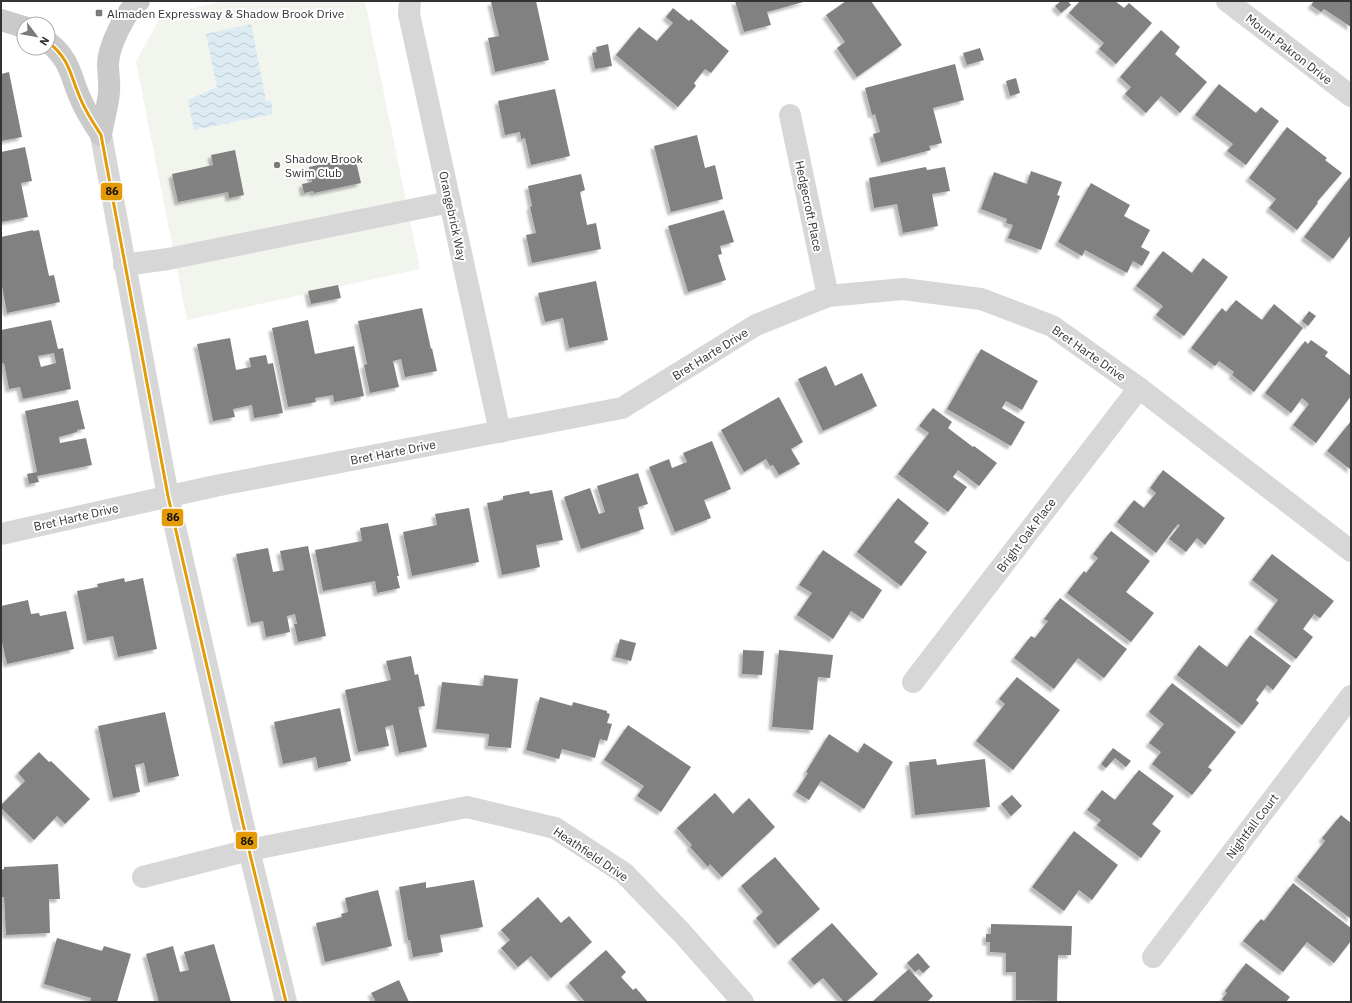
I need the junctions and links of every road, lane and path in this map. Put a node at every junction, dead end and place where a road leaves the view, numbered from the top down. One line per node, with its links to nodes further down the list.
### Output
1 (139, 1): 9 (main road)
2 (410, 1): 10 (street, Orangebrick Way)
3 (1227, 1): 7 (street, Mount Pakron Drive)
4 (1, 20): 5 (main road)
5 (16, 25)
6 (56, 49): 9 (main road)
7 (1351, 96)
8 (790, 115): 12 (street, Hedgecroft Place)
9 (101, 135): 11 (street)
10 (450, 202): 11 (street); 14 (street, Orangebrick Way)
11 (124, 265): 15 (street)
12 (828, 296): 13 (street, Bret Harte Drive); 14 (street, Bret Harte Drive)
13 (1139, 388): 17 (street, Bret Harte Drive); 18 (street, Bright Oak Place)
14 (500, 432): 15 (street, Bret Harte Drive)
15 (168, 496): 16 (street, Bret Harte Drive); 20 (street)
16 (1, 534)
17 (1351, 551)
18 (913, 682)
19 (1351, 696): 22 (street, Nightfall Court)
20 (249, 850): 21 (street, Heathfield Drive); 23 (street); 24 (street, Heathfield Drive)
21 (144, 877)
22 (1153, 957)
23 (286, 1002)
24 (743, 1002)

